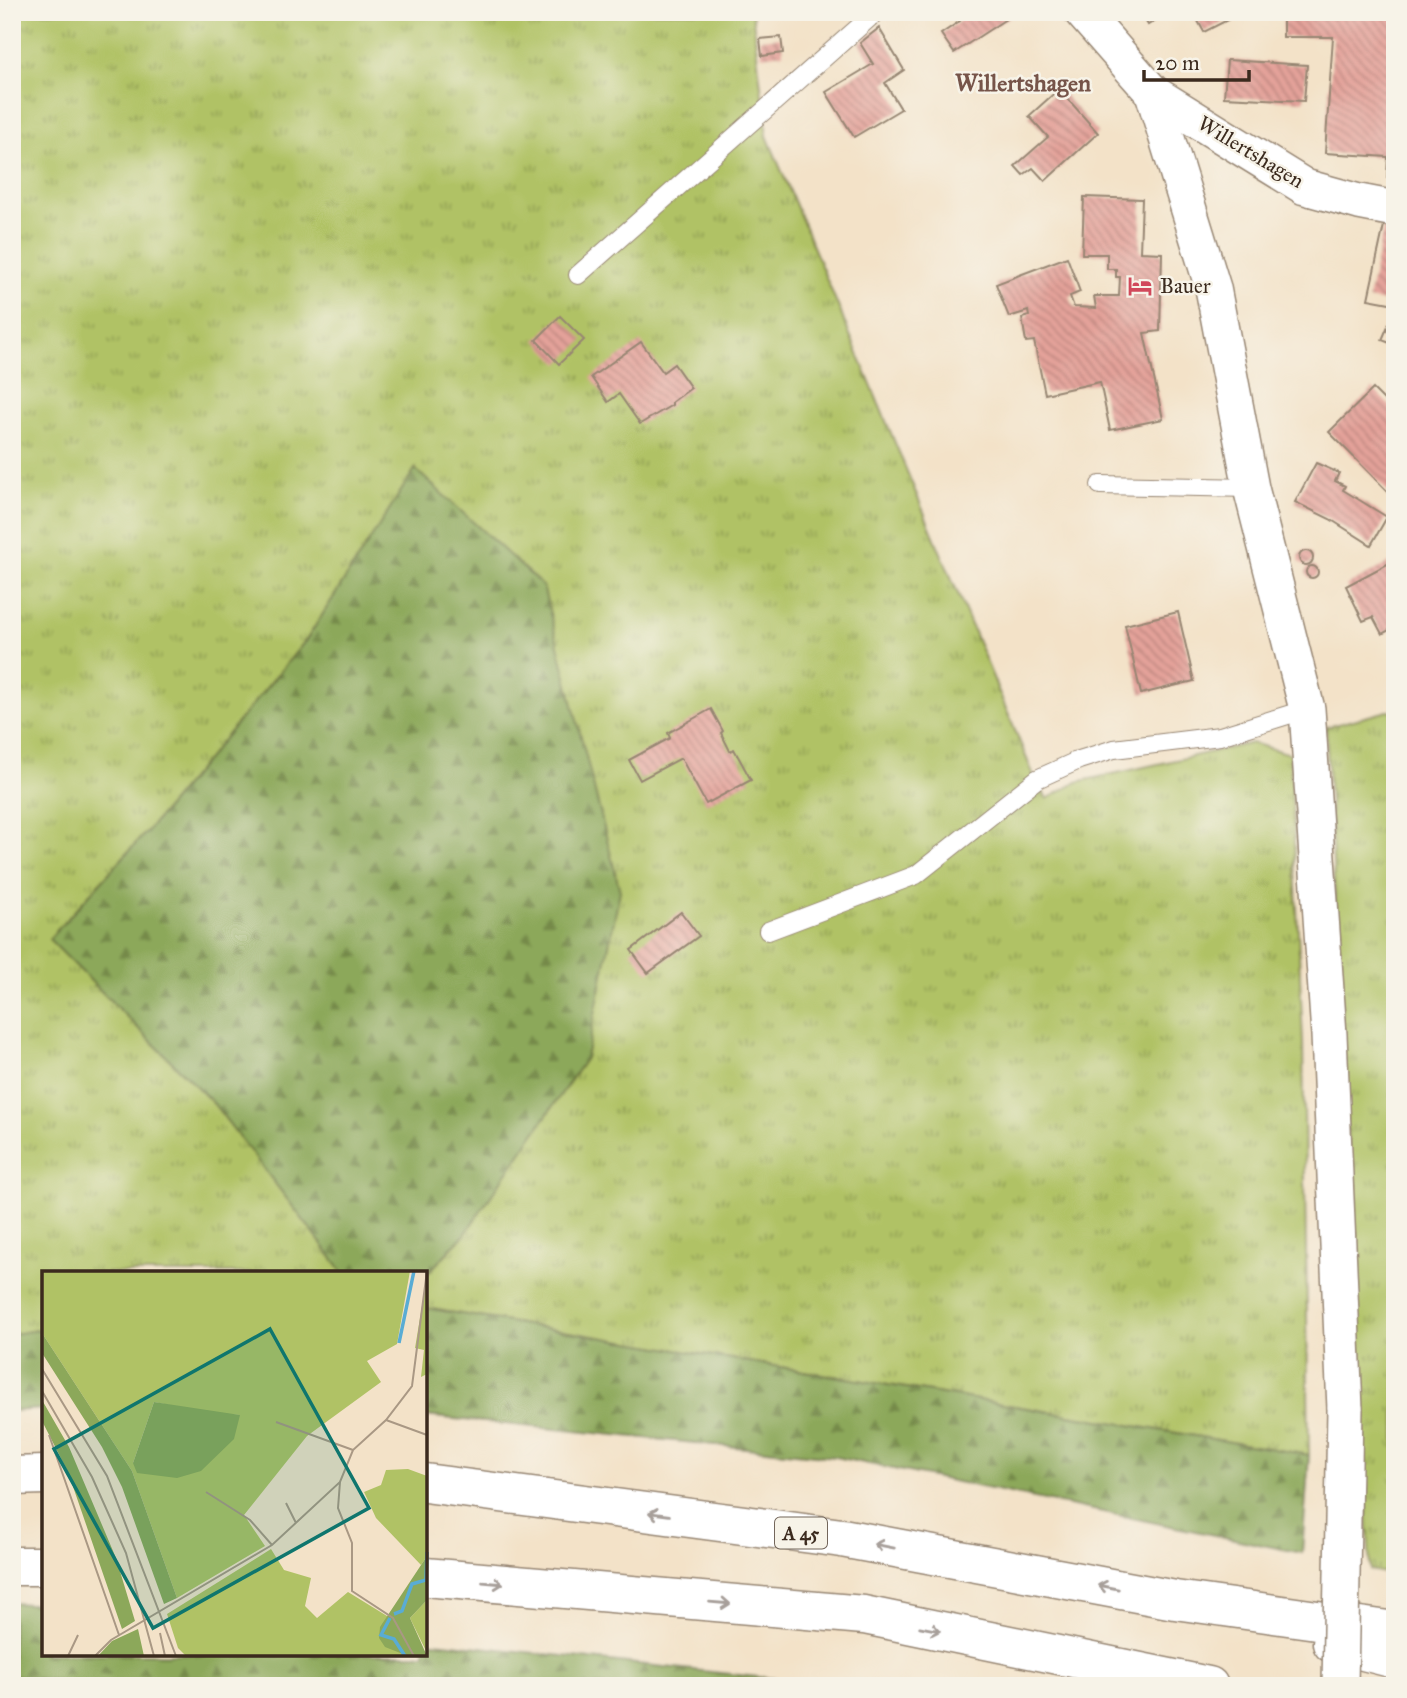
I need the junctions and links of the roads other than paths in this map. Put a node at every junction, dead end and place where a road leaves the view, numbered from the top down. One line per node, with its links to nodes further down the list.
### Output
1 (876, 12): 5 (lane)
2 (1082, 12): 3 (street)
3 (1153, 93): 4 (street, Willertshagen); 7 (street)
4 (1395, 209)
5 (578, 275)
6 (1100, 485): 7 (lane)
7 (1251, 488): 8 (street)
8 (1307, 709): 9 (lane); 20 (street, bridge)
9 (768, 931)
10 (42, 1475): 11 (highway)
11 (12, 1476)
12 (427, 1483): 16 (highway, A 45, one-way to 12)
13 (12, 1566): 14 (highway)
14 (42, 1566)
15 (427, 1577): 19 (highway, one-way to 19)
16 (1175, 1600): 17 (highway); 18 (highway, A 45)
17 (1395, 1631)
18 (1395, 1659)
19 (1209, 1686)
20 (1340, 1686)

